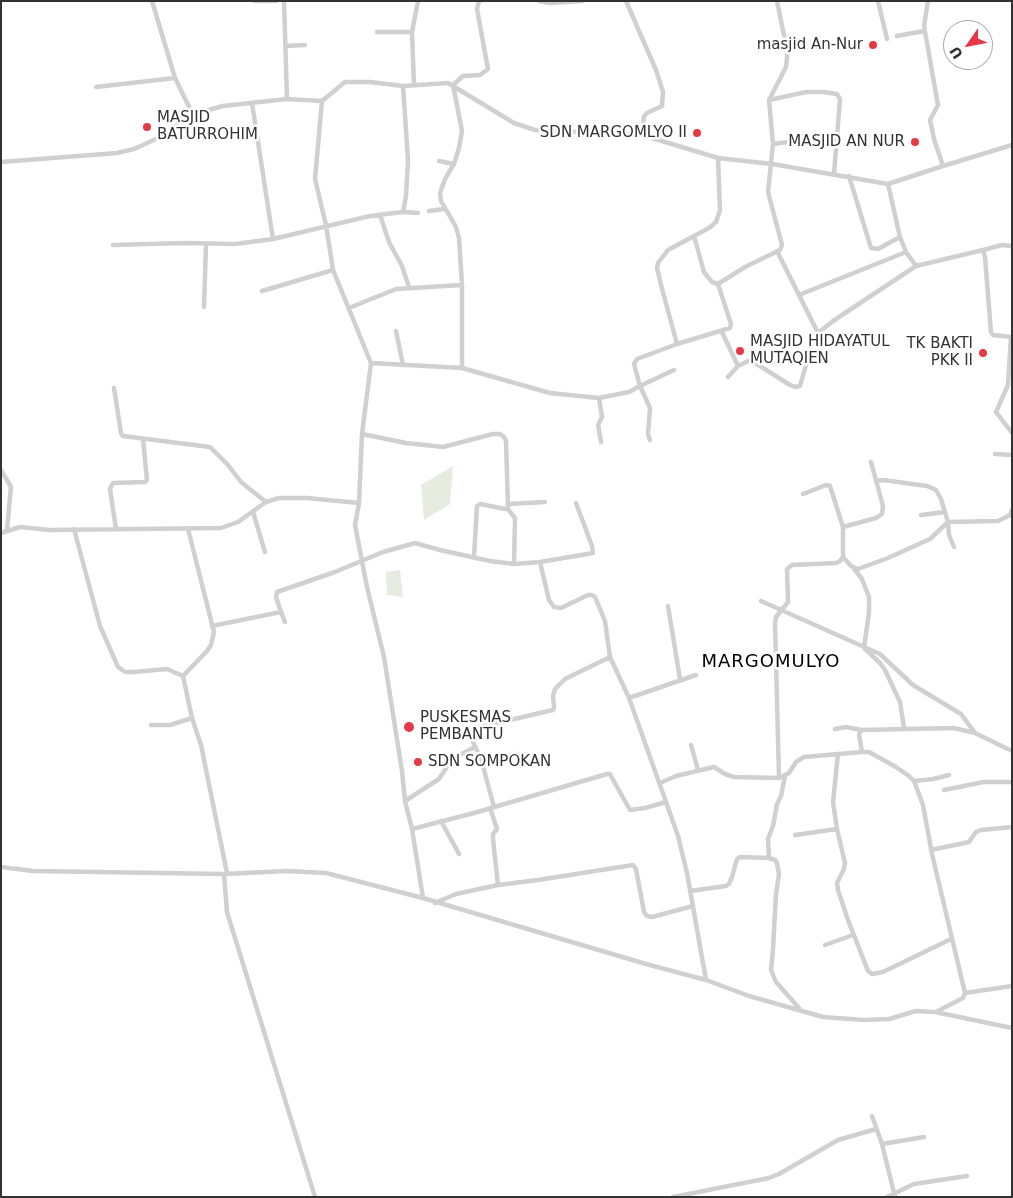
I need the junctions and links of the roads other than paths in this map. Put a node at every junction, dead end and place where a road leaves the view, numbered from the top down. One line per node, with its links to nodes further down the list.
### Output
1 (152, 1): 20 (street)
2 (254, 1): 3 (street)
3 (276, 1)
4 (284, 1): 19 (street)
5 (418, 1): 15 (street)
6 (479, 1): 21 (street)
7 (539, 1): 8 (street)
8 (582, 1)
9 (626, 1): 30 (street)
10 (776, 1): 26 (street)
11 (878, 1): 17 (street)
12 (928, 1): 13 (street)
13 (924, 31): 16 (street); 39 (street)
14 (378, 32): 15 (street)
15 (412, 32): 22 (street)
16 (897, 36)
17 (887, 39)
18 (305, 45): 19 (street)
19 (286, 46): 25 (street)
20 (176, 78): 24 (street); 29 (street)
21 (452, 84): 22 (street); 30 (street); 37 (street)
22 (414, 85): 23 (street)
23 (403, 86): 27 (street); 45 (street)
24 (96, 87)
25 (287, 99): 27 (street); 28 (street)
26 (769, 100): 32 (street); 40 (street)
27 (322, 101): 48 (street)
28 (252, 103): 29 (street); 51 (street)
29 (193, 115): 36 (street)
30 (642, 135): 34 (street)
31 (805, 135): 32 (street)
32 (773, 144): 38 (street)
33 (1012, 145): 39 (street)
34 (718, 158): 38 (street); 49 (street)
35 (439, 161): 37 (street)
36 (1, 162)
37 (454, 164): 43 (street)
38 (772, 164): 40 (street); 56 (street)
39 (943, 166): 42 (street)
40 (834, 174): 41 (street)
41 (849, 176): 42 (street); 50 (street)
42 (888, 184): 50 (street)
43 (444, 209): 44 (street); 61 (street)
44 (429, 211)
45 (403, 212): 46 (street); 47 (street)
46 (418, 213)
47 (380, 215): 48 (street); 62 (street)
48 (326, 226): 51 (street); 59 (street)
49 (694, 236): 60 (street); 71 (street)
50 (900, 237): 57 (street)
51 (274, 239): 52 (street)
52 (206, 244): 53 (street); 65 (street)
53 (112, 245)
54 (1012, 246): 55 (street)
55 (983, 250): 58 (street); 70 (street)
56 (776, 251): 60 (street); 64 (street)
57 (906, 252): 58 (street); 64 (street)
58 (916, 266): 69 (street)
59 (333, 270): 63 (street); 66 (street)
60 (718, 284): 68 (street)
61 (462, 285): 62 (street); 75 (street)
62 (409, 287): 66 (street)
63 (262, 291)
64 (799, 295): 69 (street)
65 (204, 307)
66 (349, 308): 72 (street)
67 (396, 331): 73 (street)
68 (722, 332): 71 (street); 74 (street)
69 (818, 333): 74 (street)
70 (1012, 337): 79 (street)
71 (678, 344): 78 (street)
72 (371, 363): 73 (street); 83 (street)
73 (403, 365): 75 (street)
74 (738, 366): 77 (street)
75 (462, 368): 81 (street)
76 (674, 370): 78 (street)
77 (728, 377)
78 (640, 386): 81 (street); 85 (street)
79 (1010, 386): 82 (street)
80 (114, 388): 84 (street)
81 (599, 398): 86 (street)
82 (1012, 433)
83 (362, 434): 95 (street); 97 (street)
84 (143, 439): 93 (street); 105 (street)
85 (650, 440)
86 (601, 442)
87 (995, 454): 88 (street)
88 (1012, 455)
89 (871, 462): 91 (street)
90 (1, 470): 107 (street)
91 (876, 481): 100 (street); 103 (street)
92 (803, 494): 103 (street)
93 (266, 502): 95 (street); 99 (street)
94 (545, 502): 97 (street)
95 (359, 503): 113 (street)
96 (576, 504): 114 (street)
97 (507, 506): 111 (street); 115 (street)
98 (1012, 510): 102 (street)
99 (253, 512): 106 (street); 110 (street)
100 (945, 512): 101 (street); 102 (street)
101 (921, 514)
102 (948, 522): 109 (street); 116 (street)
103 (843, 527): 112 (street)
104 (74, 529): 105 (street); 107 (street); 126 (street)
105 (116, 529): 106 (street)
106 (188, 529): 122 (street)
107 (7, 530): 108 (street)
108 (1, 533)
109 (954, 547)
110 (265, 552)
111 (474, 557): 113 (street); 115 (street)
112 (843, 557): 116 (street); 119 (street)
113 (362, 560): 120 (street); 150 (street)
114 (540, 562): 115 (street); 124 (street)
115 (514, 564)
116 (854, 569): 123 (street)
117 (761, 601): 119 (street)
118 (668, 606): 127 (street)
119 (782, 610): 123 (street); 145 (street)
120 (281, 612): 121 (street); 122 (street)
121 (285, 622)
122 (212, 626): 126 (street)
123 (864, 646): 131 (street); 134 (street)
124 (610, 657): 128 (street); 136 (street)
125 (696, 675): 127 (street)
126 (183, 676): 129 (street)
127 (680, 679): 128 (street)
128 (629, 698): 148 (street)
129 (192, 718): 130 (street); 162 (street)
130 (151, 725)
131 (904, 728): 133 (street); 134 (street)
132 (835, 729): 133 (street)
133 (861, 730): 138 (street)
134 (975, 733): 137 (street)
135 (691, 745): 142 (street)
136 (475, 747): 141 (street); 150 (street)
137 (1012, 751)
138 (862, 752): 140 (street); 146 (street)
139 (516, 754): 141 (street)
140 (838, 754): 144 (street); 156 (street)
141 (480, 759): 152 (street)
142 (698, 770): 145 (street); 148 (street)
143 (948, 775): 146 (street)
144 (785, 776): 145 (street); 160 (street)
145 (779, 778)
146 (914, 781): 158 (street)
147 (1012, 782): 149 (street)
148 (660, 783): 151 (street)
149 (944, 790)
150 (405, 801): 155 (street)
151 (666, 802): 152 (street); 164 (street)
152 (492, 807): 153 (street); 163 (street)
153 (441, 821): 155 (street); 159 (street)
154 (1012, 827): 158 (street)
155 (412, 828): 165 (street)
156 (837, 829): 157 (street); 168 (street)
157 (795, 835)
158 (931, 850): 169 (street)
159 (459, 854)
160 (769, 858): 164 (street); 174 (street)
161 (1, 867): 162 (street)
162 (226, 873): 165 (street); 183 (street)
163 (498, 884): 166 (street); 167 (street)
164 (690, 891): 167 (street)
165 (423, 898): 166 (street)
166 (435, 902): 171 (street)
167 (693, 906): 171 (street)
168 (854, 935): 169 (street); 170 (street)
169 (951, 939): 173 (street)
170 (825, 945)
171 (706, 980): 174 (street)
172 (1012, 986): 173 (street)
173 (965, 993): 175 (street)
174 (800, 1009): 175 (street)
175 (935, 1012): 176 (street)
176 (1012, 1028)
177 (872, 1116): 178 (street)
178 (876, 1129): 180 (street); 184 (street)
179 (924, 1137): 180 (street)
180 (882, 1144): 182 (street)
181 (967, 1176): 182 (street)
182 (895, 1195): 185 (street)
183 (316, 1197)
184 (673, 1197)
185 (887, 1197)

